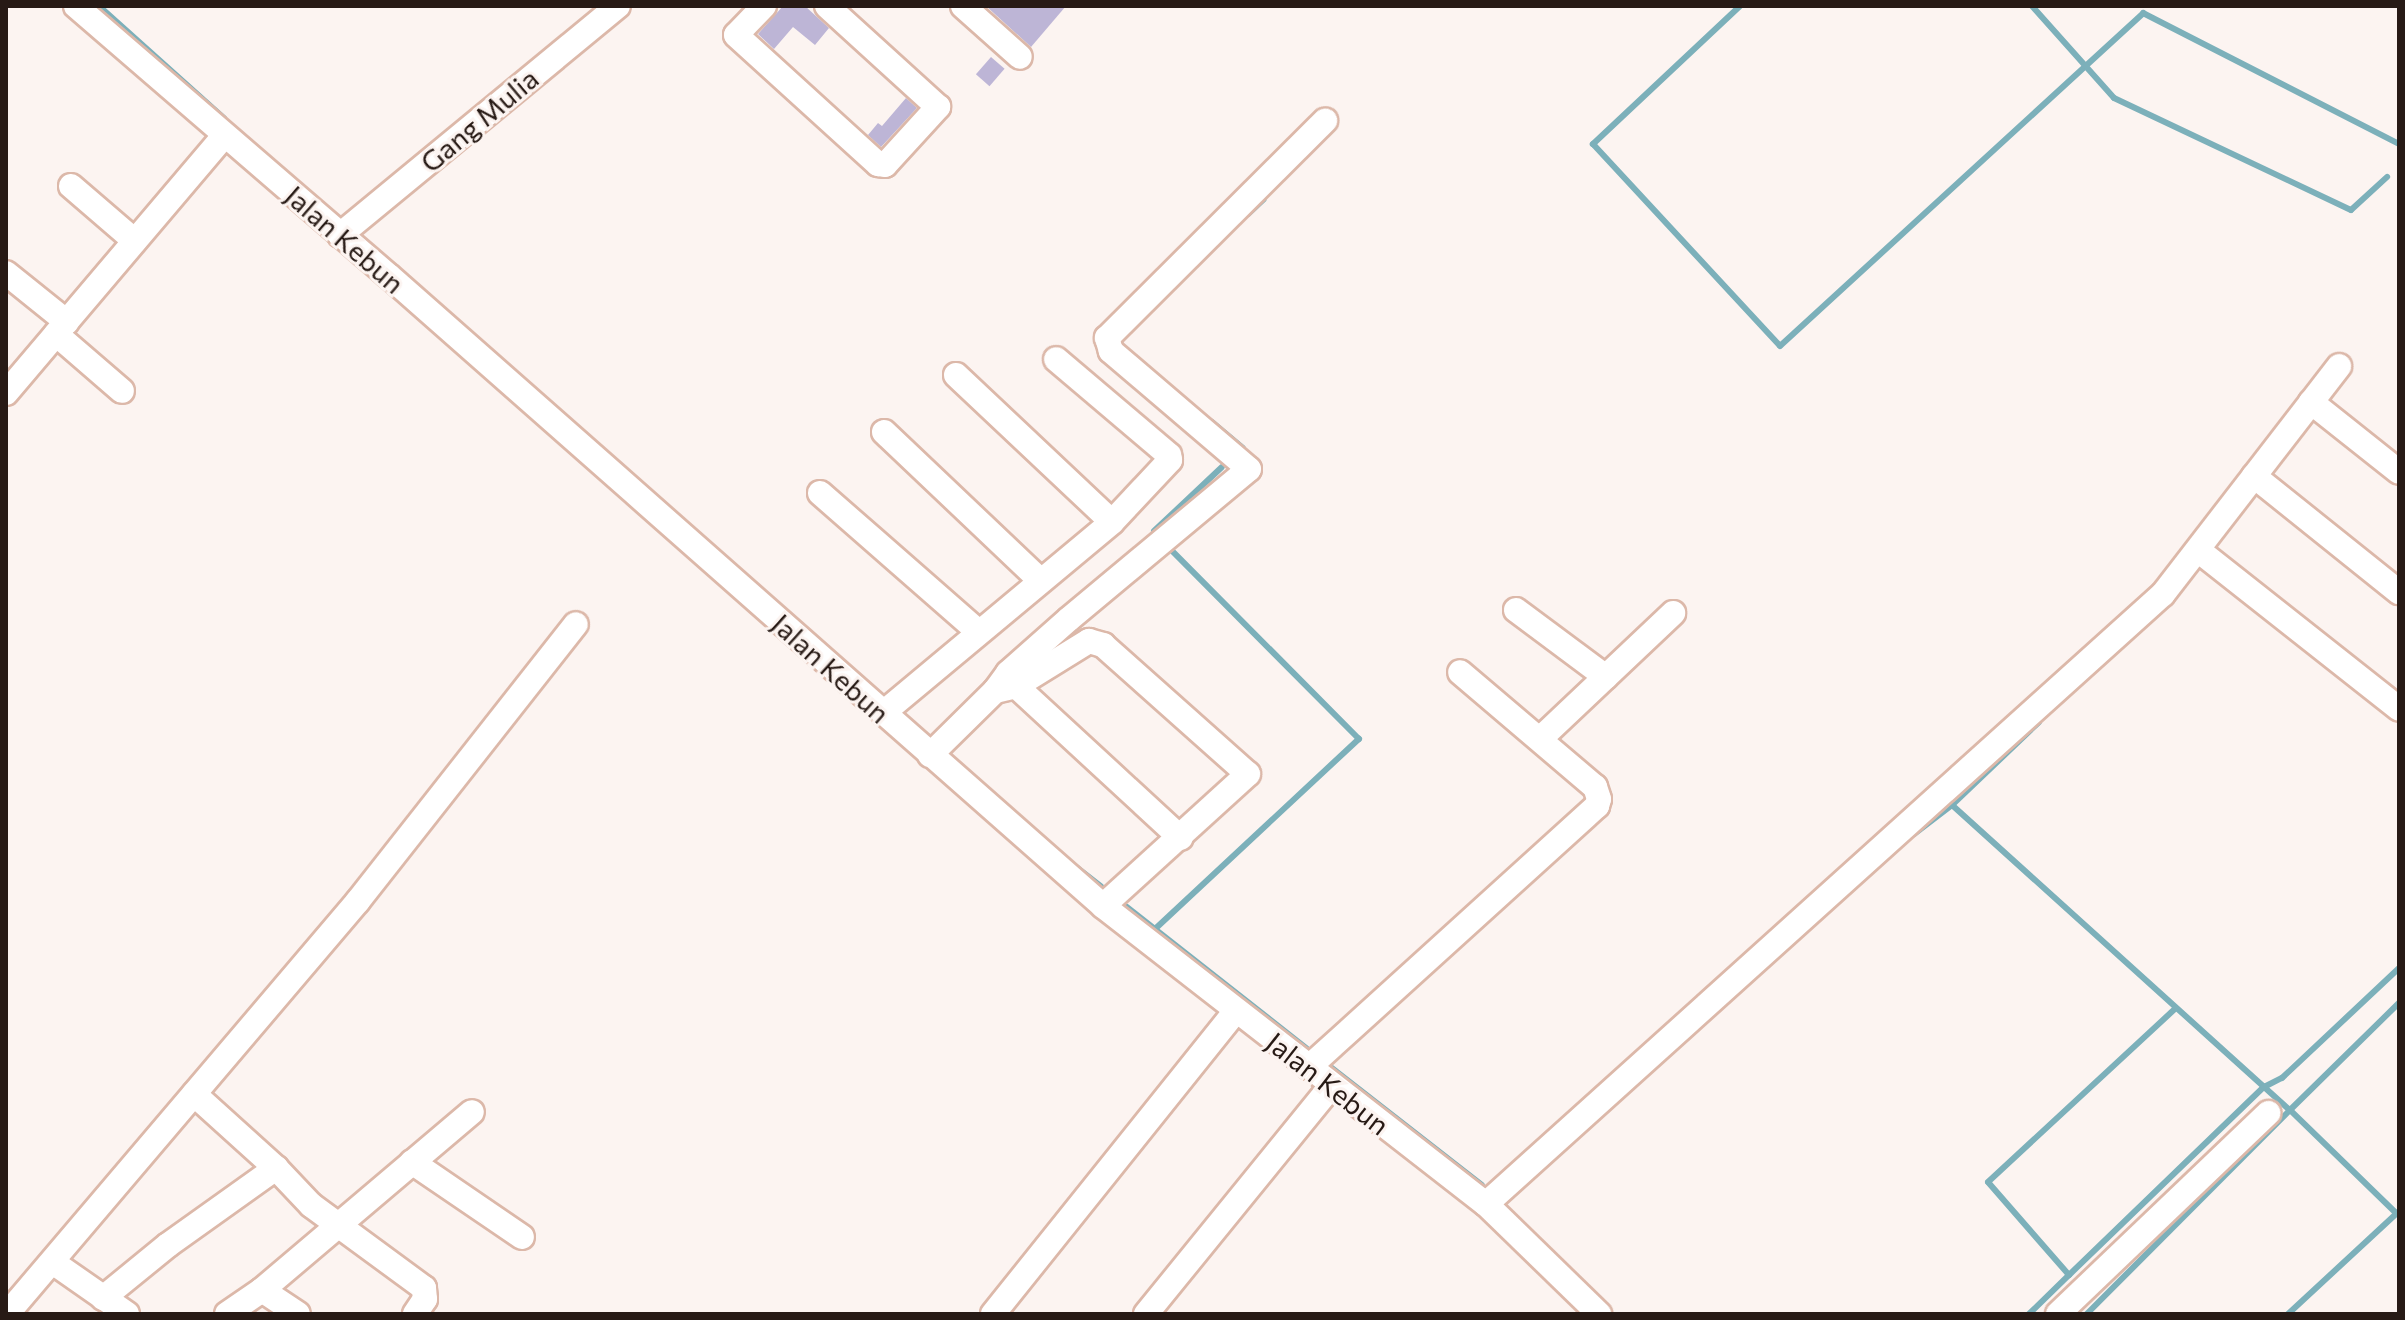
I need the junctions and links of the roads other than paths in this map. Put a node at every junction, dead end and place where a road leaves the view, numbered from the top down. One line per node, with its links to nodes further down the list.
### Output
1 (76, 6): 8 (street, Jalan Kebun)
2 (618, 6): 10 (street, Gang Mulia)
3 (764, 6): 4 (street)
4 (827, 6)
5 (963, 6): 6 (street)
6 (1020, 57)
7 (1325, 121): 34 (street)
8 (224, 136): 10 (street, Jalan Kebun); 11 (street)
9 (71, 186): 11 (street)
10 (340, 235): 36 (street, Jalan Kebun)
11 (135, 241): 13 (street)
12 (6, 273): 13 (street)
13 (62, 328): 17 (street); 18 (street)
14 (1056, 359): 24 (street)
15 (2339, 366): 19 (street)
16 (956, 375): 24 (street)
17 (122, 391)
18 (6, 393)
19 (2311, 402): 21 (street); 22 (street)
20 (884, 432): 26 (street)
21 (2399, 472)
22 (2254, 476): 25 (street); 27 (street)
23 (820, 493): 31 (street)
24 (1112, 522): 26 (street)
25 (2198, 550): 35 (street); 49 (street)
26 (1041, 581): 31 (street)
27 (2399, 592)
28 (1516, 610): 33 (street)
29 (1673, 613): 33 (street)
30 (576, 624): 44 (street)
31 (979, 632): 36 (street)
32 (1460, 672): 37 (street)
33 (1606, 677): 37 (street)
34 (1006, 688): 38 (street); 39 (street); 39 (street)
35 (2399, 709)
36 (883, 713): 38 (street, Jalan Kebun)
37 (1541, 738): 42 (street)
38 (930, 755): 40 (street, Jalan Kebun)
39 (1181, 838): 40 (street)
40 (1103, 906): 41 (street, Jalan Kebun)
41 (1235, 1012): 42 (street, Jalan Kebun); 60 (street)
42 (1309, 1067): 43 (street, Jalan Kebun)
43 (1331, 1086): 49 (street, Jalan Kebun); 61 (street)
44 (194, 1094): 48 (street); 52 (street)
45 (472, 1112): 47 (street)
46 (2268, 1113): 63 (street)
47 (412, 1162): 50 (street); 51 (street)
48 (276, 1168): 50 (street); 54 (street)
49 (1486, 1204): 62 (street, Jalan Kebun)
50 (337, 1225): 53 (street); 59 (street)
51 (522, 1237)
52 (54, 1263): 54 (street); 55 (street)
53 (262, 1290): 57 (street); 58 (street)
54 (103, 1298): 56 (street)
55 (7, 1314)
56 (127, 1314)
57 (227, 1314)
58 (298, 1314)
59 (415, 1314)
60 (993, 1314)
61 (1146, 1314)
62 (1599, 1314)
63 (2058, 1314)

